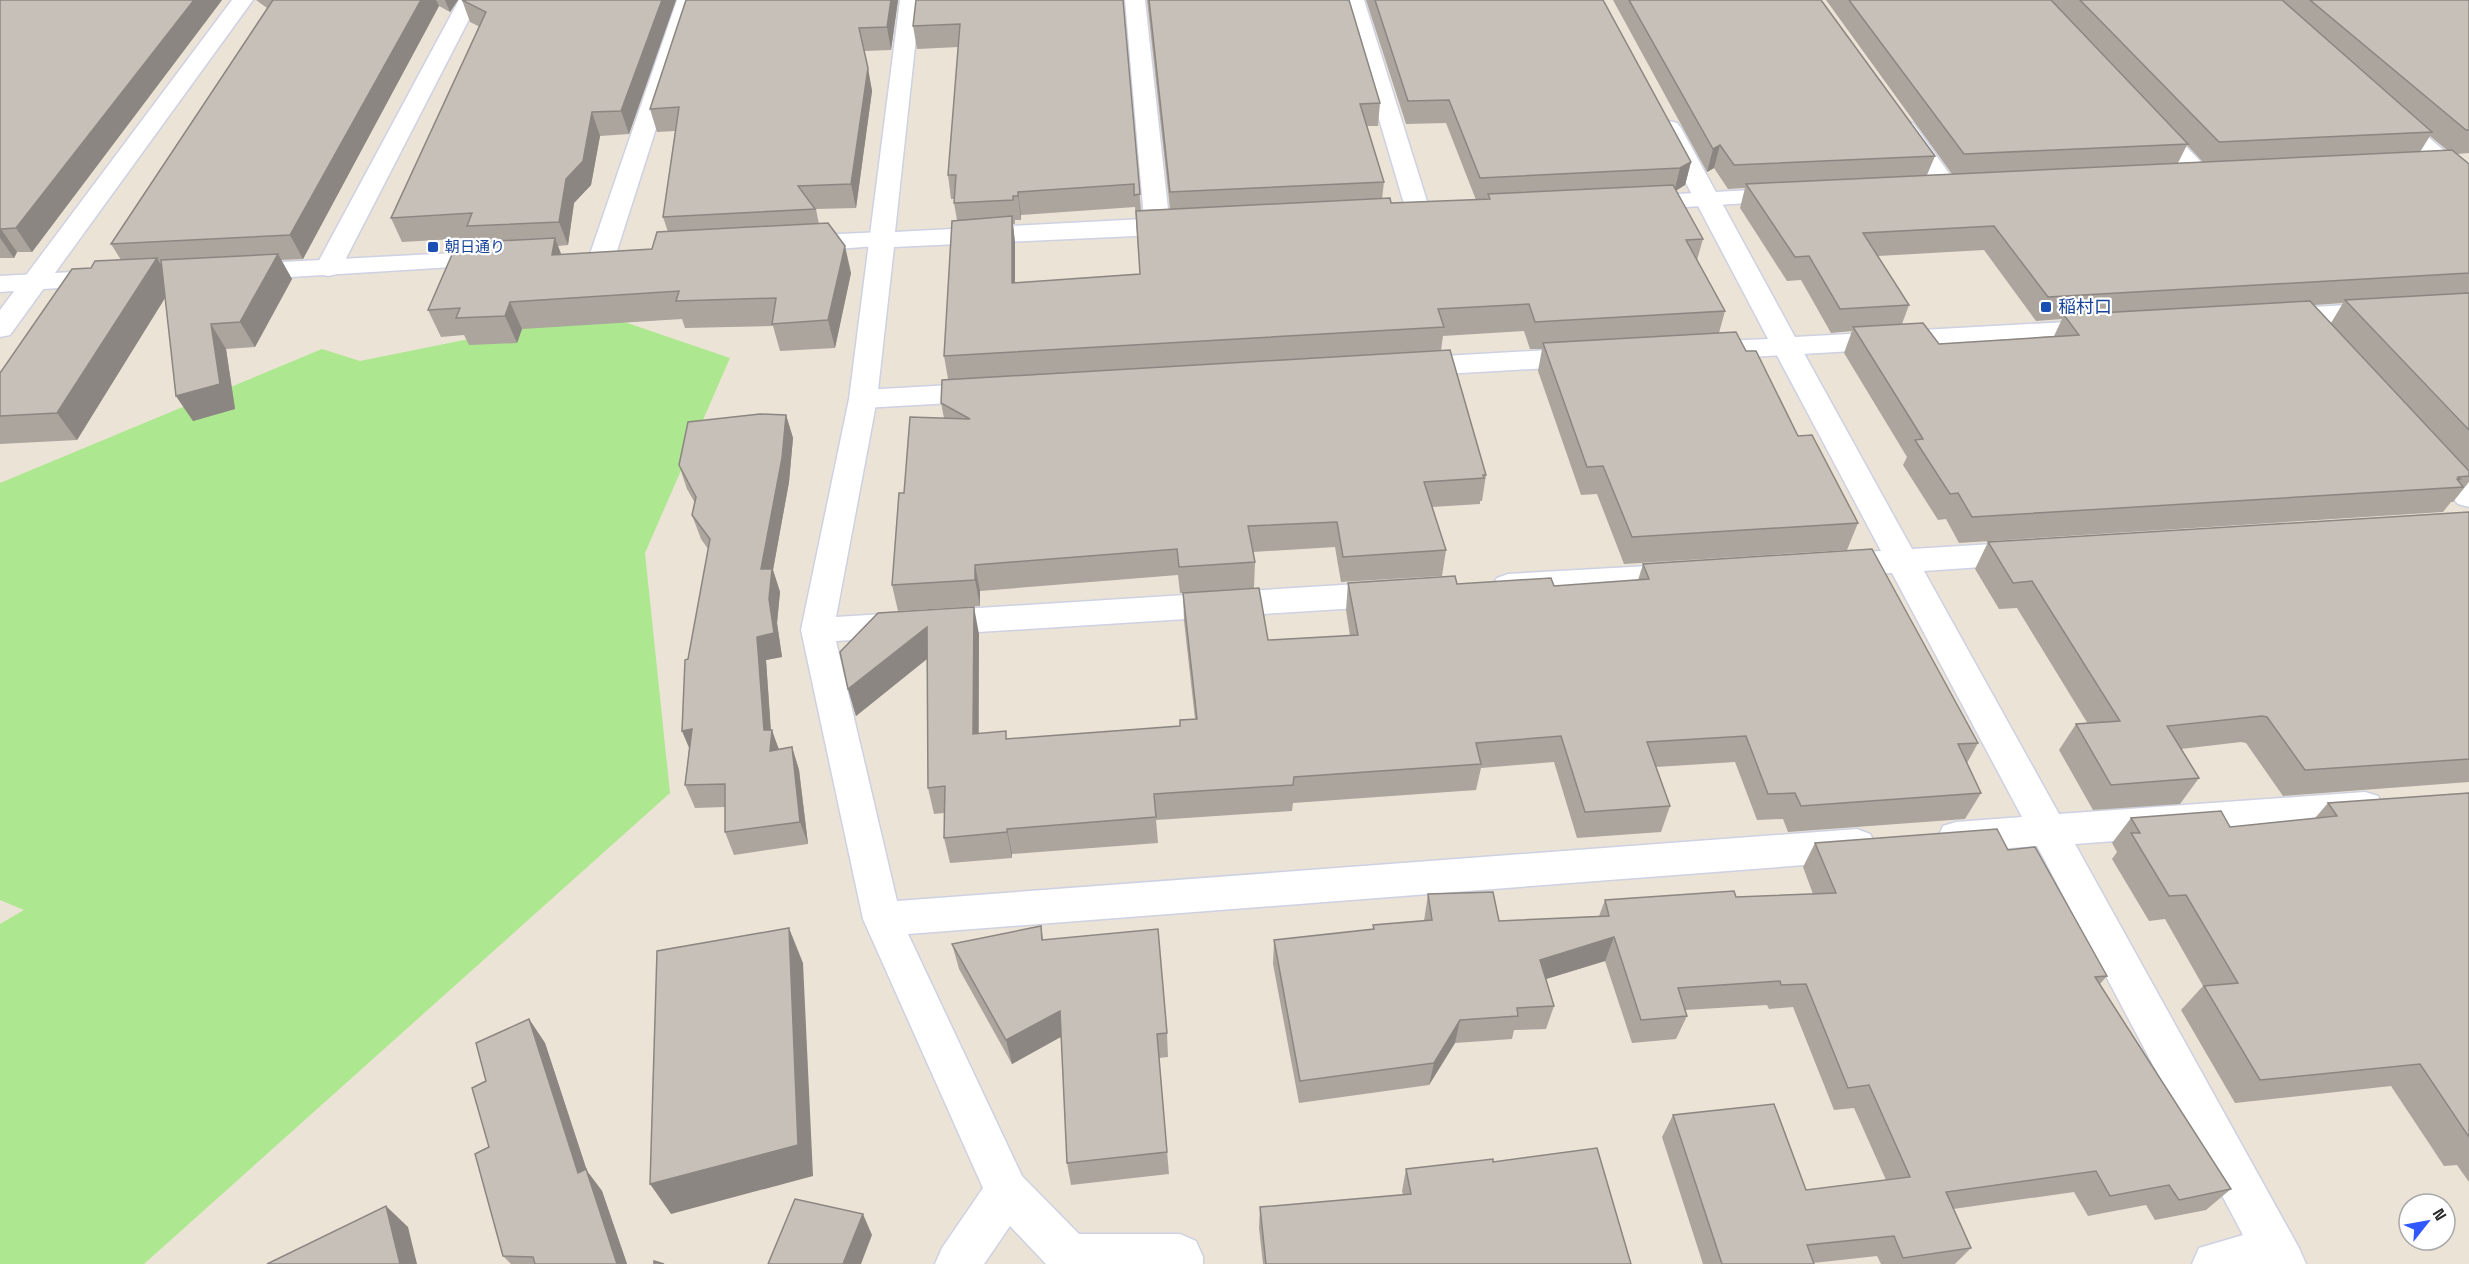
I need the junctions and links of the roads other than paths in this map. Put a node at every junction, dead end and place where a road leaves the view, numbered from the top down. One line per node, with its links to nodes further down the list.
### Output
1 (243, 0): 30 (street)
2 (469, 0): 27 (street)
3 (687, 0): 25 (street)
4 (910, 0): 23 (street)
5 (1135, 0): 22 (street)
6 (1354, 0): 20 (street)
7 (2373, 101): 12 (street)
8 (1656, 105): 18 (street)
9 (2137, 108): 14 (street)
10 (1893, 113): 16 (street)
11 (2469, 162): 12 (street)
12 (2443, 163): 13 (street); 15 (street)
13 (2408, 165)
14 (2165, 177)
15 (2469, 185)
16 (1947, 188)
17 (1810, 194): 18 (street)
18 (1707, 199): 19 (street); 38 (street)
19 (1615, 204)
20 (1419, 214)
21 (1205, 224): 22 (street)
22 (1157, 227): 23 (street)
23 (882, 240): 24 (street); 43 (street)
24 (777, 245)
25 (604, 254)
26 (512, 258): 27 (street)
27 (328, 268): 28 (street)
28 (222, 273)
29 (128, 278): 30 (street)
30 (34, 282): 31 (street); 36 (street)
31 (0, 284)
32 (2469, 306): 33 (street)
33 (2303, 316): 34 (street); 37 (street)
34 (2256, 319)
35 (2127, 326): 38 (street)
36 (0, 329)
37 (2327, 342)
38 (1786, 346): 39 (street); 47 (street)
39 (1680, 352)
40 (1609, 356): 41 (street)
41 (1384, 369)
42 (1017, 390): 43 (street)
43 (863, 399): 52 (street)
44 (2414, 437): 45 (street)
45 (2465, 515)
46 (2056, 551): 47 (street)
47 (1902, 561): 48 (street); 54 (street)
48 (1807, 567)
49 (1712, 573): 50 (street)
50 (1485, 588)
51 (1413, 592): 52 (street)
52 (817, 630): 55 (street)
53 (2399, 804): 54 (street)
54 (2049, 830): 55 (street); 57 (street)
55 (882, 918): 56 (street)
56 (1006, 1191): 58 (street); 59 (street)
57 (2279, 1257): 60 (street)
58 (958, 1264)
59 (1180, 1264)
60 (2215, 1264)

